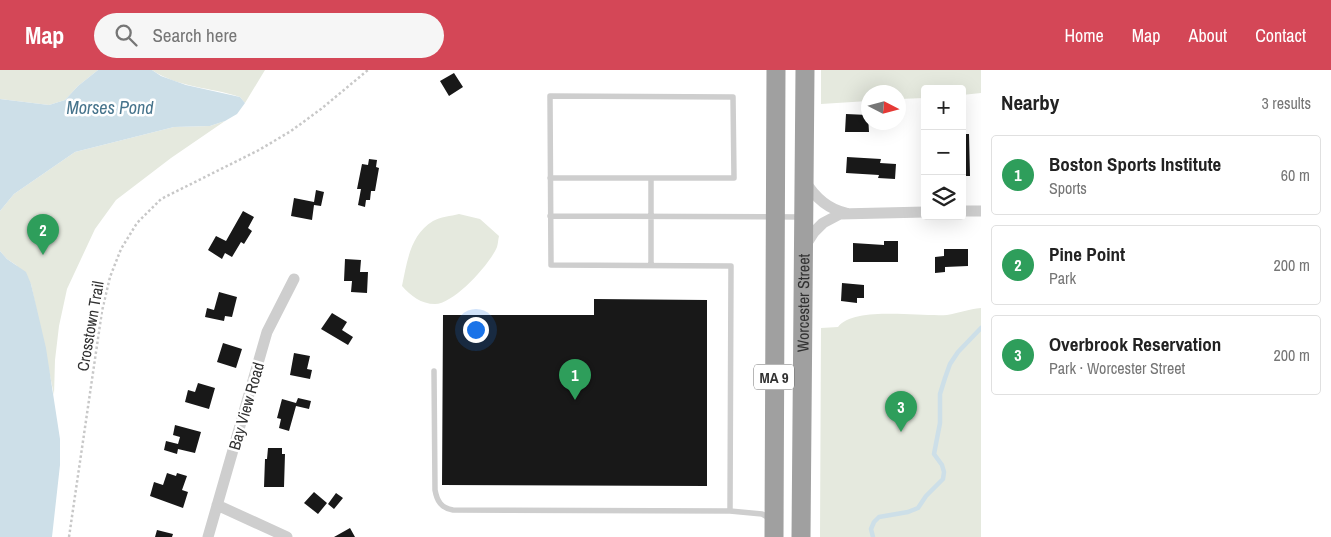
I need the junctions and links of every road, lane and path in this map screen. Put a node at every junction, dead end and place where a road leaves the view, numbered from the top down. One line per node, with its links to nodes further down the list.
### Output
1 (368, 70): 22 (path, Crosstown Trail)
2 (776, 70): 13 (highway, Worcester Street / MA 9)
3 (805, 70): 6 (highway, Worcester Street / MA 9)
4 (550, 178): 5 (lane); 5 (lane); 11 (lane)
5 (651, 178): 12 (lane)
6 (804, 178): 10 (street); 14 (highway, Worcester Street / MA 9)
7 (966, 211): 8 (street)
8 (981, 211)
9 (921, 212): 10 (street)
10 (846, 213): 15 (street)
11 (550, 216): 12 (lane); 16 (lane)
12 (650, 216): 13 (lane); 16 (lane)
13 (775, 216): 14 (lane); 21 (highway, Worcester Street / MA 9)
14 (804, 216): 15 (highway, Worcester Street / MA 9)
15 (804, 248): 25 (highway, Worcester Street / MA 9)
16 (650, 265): 20 (lane)
17 (294, 279): 19 (street, Bay View Road)
18 (434, 371): 20 (lane)
19 (217, 505): 23 (street, Bay View Road); 24 (street)
20 (730, 511): 21 (lane)
21 (774, 529)
22 (69, 537)
23 (208, 537)
24 (287, 537)
25 (801, 537)

